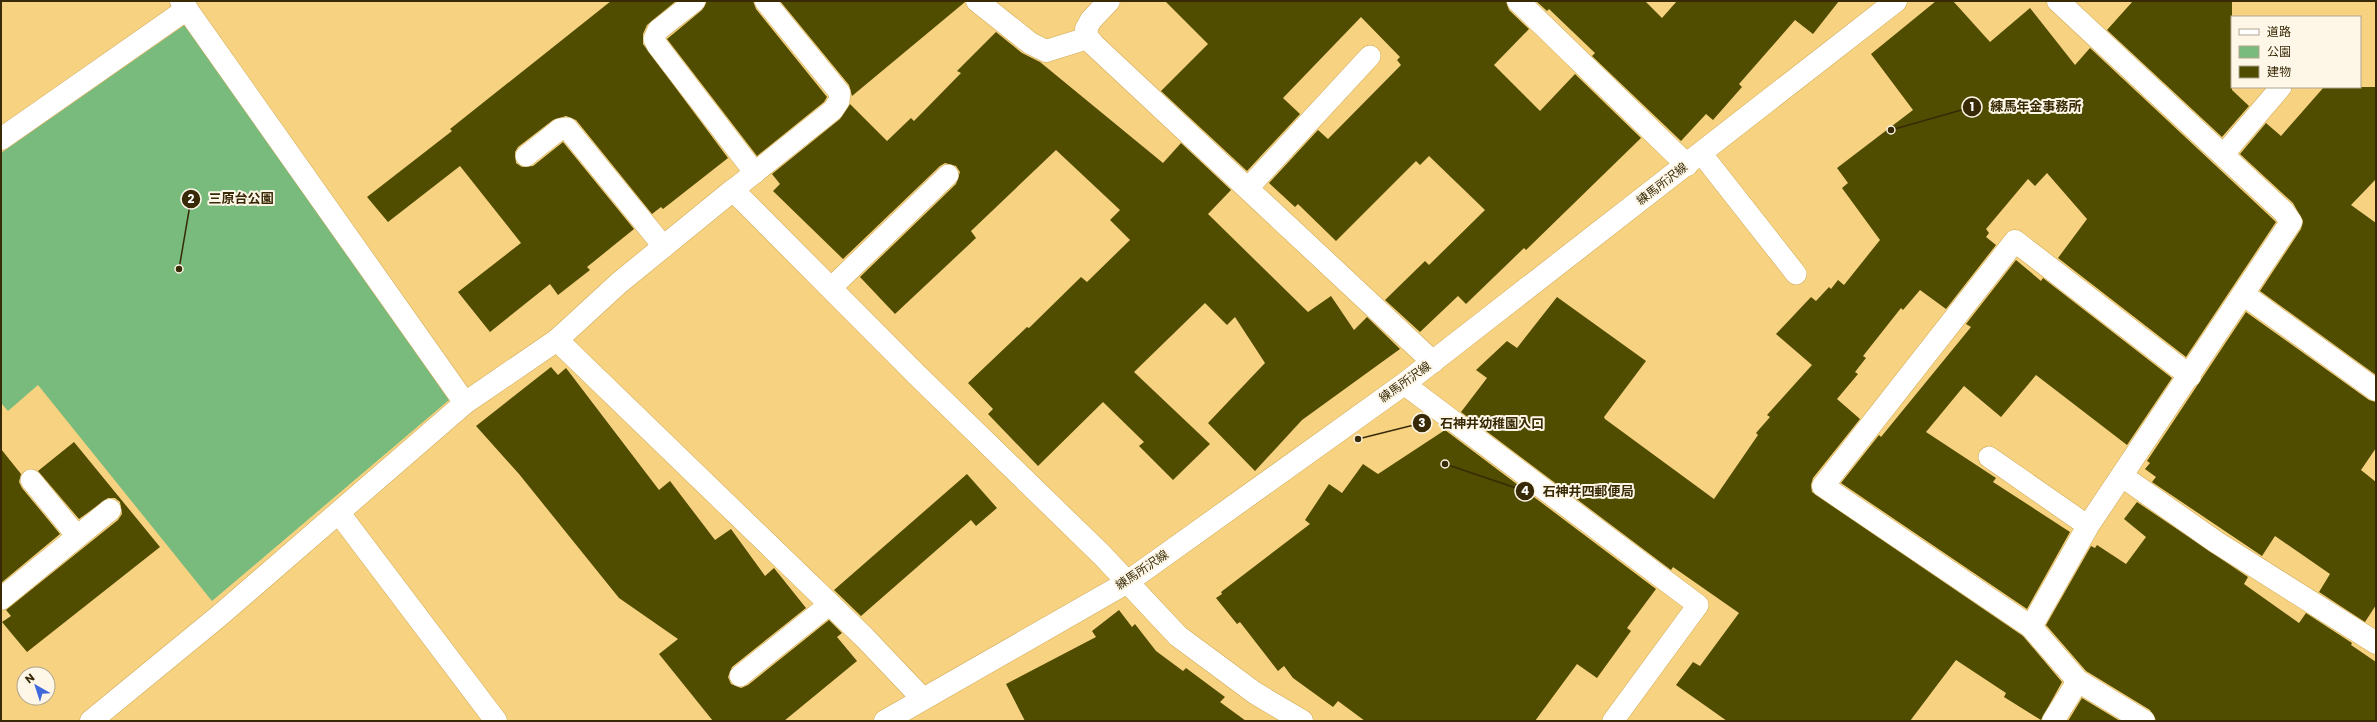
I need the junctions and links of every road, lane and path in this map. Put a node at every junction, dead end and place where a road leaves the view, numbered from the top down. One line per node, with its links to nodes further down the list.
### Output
1 (695, 1): 16 (lane)
2 (765, 1): 16 (lane)
3 (978, 1): 9 (street)
4 (1109, 1): 9 (street)
5 (1518, 1): 15 (street)
6 (1896, 1): 15 (street, 練馬所沢線)
7 (2058, 1): 14 (street)
8 (184, 5): 12 (street); 29 (street)
9 (1088, 38): 18 (street)
10 (1370, 56): 18 (lane)
11 (2279, 88): 14 (lane)
12 (1, 139)
13 (526, 156): 20 (lane)
14 (2223, 156): 23 (street)
15 (1694, 159): 21 (lane); 25 (street, 練馬所沢線)
16 (754, 172): 19 (lane)
17 (948, 174): 22 (lane)
18 (1248, 188): 25 (street)
19 (733, 190): 20 (street); 22 (street)
20 (664, 247): 24 (street)
21 (1796, 274)
22 (831, 288): 37 (street)
23 (2243, 294): 26 (street); 28 (street)
24 (557, 340): 29 (street); 39 (street)
25 (1433, 362): 27 (street, 練馬所沢線)
26 (2190, 376): 31 (street); 40 (street)
27 (1404, 384): 37 (street, 練馬所沢線); 49 (lane)
28 (2376, 390)
29 (465, 403): 34 (street)
30 (1988, 458): 35 (lane)
31 (2122, 476): 35 (street); 41 (street)
32 (31, 480): 36 (lane)
33 (110, 510): 36 (street)
34 (338, 512): 45 (street); 46 (street)
35 (2088, 526): 40 (street)
36 (77, 536): 38 (street)
37 (1126, 583): 44 (street, 練馬所沢線); 48 (street)
38 (2, 596)
39 (830, 604): 42 (lane); 44 (street)
40 (2031, 627): 43 (street)
41 (2376, 643)
42 (740, 676)
43 (2078, 681): 50 (street); 51 (street)
44 (922, 698): 47 (street, 練馬所沢線)
45 (91, 721)
46 (496, 721)
47 (885, 721)
48 (1302, 721)
49 (1613, 721)
50 (2053, 721)
51 (2144, 721)

